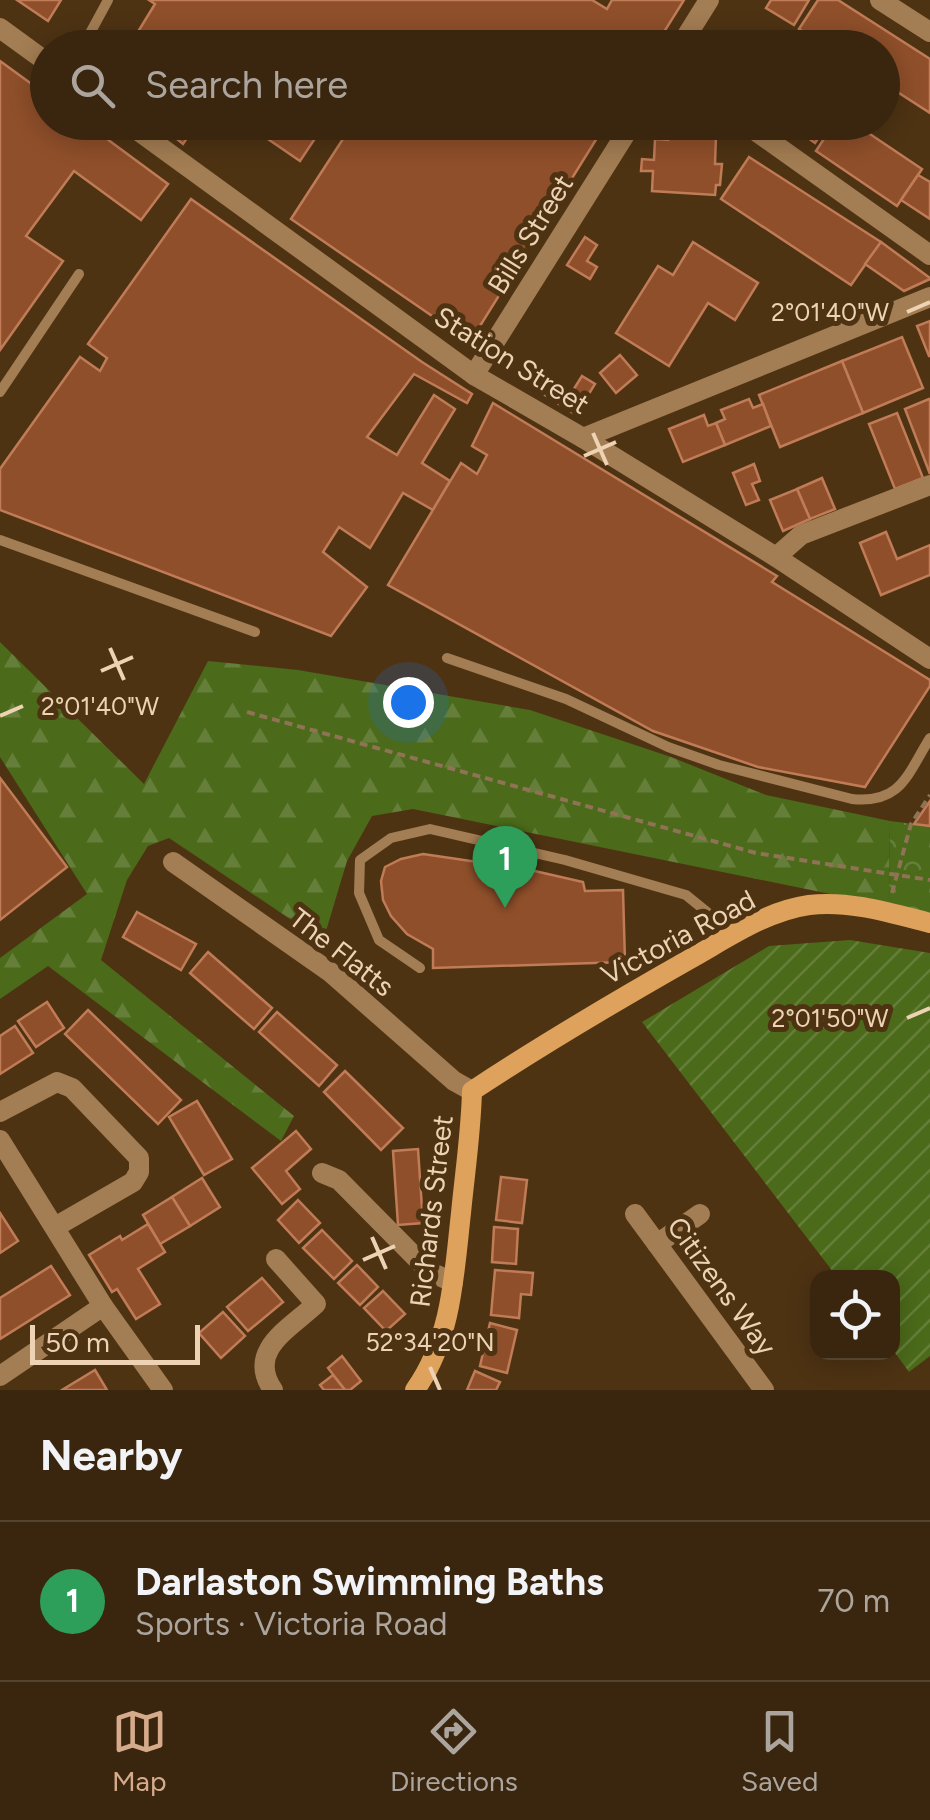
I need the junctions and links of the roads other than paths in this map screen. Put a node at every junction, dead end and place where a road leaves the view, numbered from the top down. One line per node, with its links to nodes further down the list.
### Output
1 (108, 0): 5 (lane)
2 (709, 0): 6 (street)
3 (880, 0): 7 (street)
4 (0, 28): 8 (street)
5 (92, 30)
6 (691, 30)
7 (930, 32)
8 (30, 50)
9 (151, 140): 15 (street, Station Street)
10 (621, 140): 15 (street, Bills Street)
11 (767, 140): 12 (street)
12 (930, 255)
13 (80, 274): 16 (lane)
14 (930, 297): 17 (street)
15 (474, 375): 17 (street, Station Street)
16 (0, 392)
17 (584, 438): 20 (street, Station Street)
18 (930, 484): 20 (street)
19 (0, 540): 21 (lane)
20 (776, 558): 23 (street, Station Street)
21 (255, 632)
22 (447, 658): 24 (lane)
23 (930, 660)
24 (930, 738)
25 (173, 862): 29 (street, The Flatts)
26 (930, 922): 27 (street, Victoria Road)
27 (734, 934): 28 (lane); 29 (street, Victoria Road)
28 (420, 968)
29 (472, 1090): 38 (street, Richards Street)
30 (0, 1112): 35 (street)
31 (0, 1140): 35 (street)
32 (322, 1172): 38 (street)
33 (635, 1214): 36 (street, Citizens Way)
34 (700, 1214): 36 (street)
35 (55, 1227): 39 (street)
36 (657, 1244): 44 (street, Citizens Way)
37 (276, 1259): 42 (street)
38 (453, 1282): 43 (street, Richards Street)
39 (104, 1306): 40 (street); 41 (street)
40 (0, 1376)
41 (163, 1390)
42 (273, 1390)
43 (415, 1390)
44 (764, 1390)

